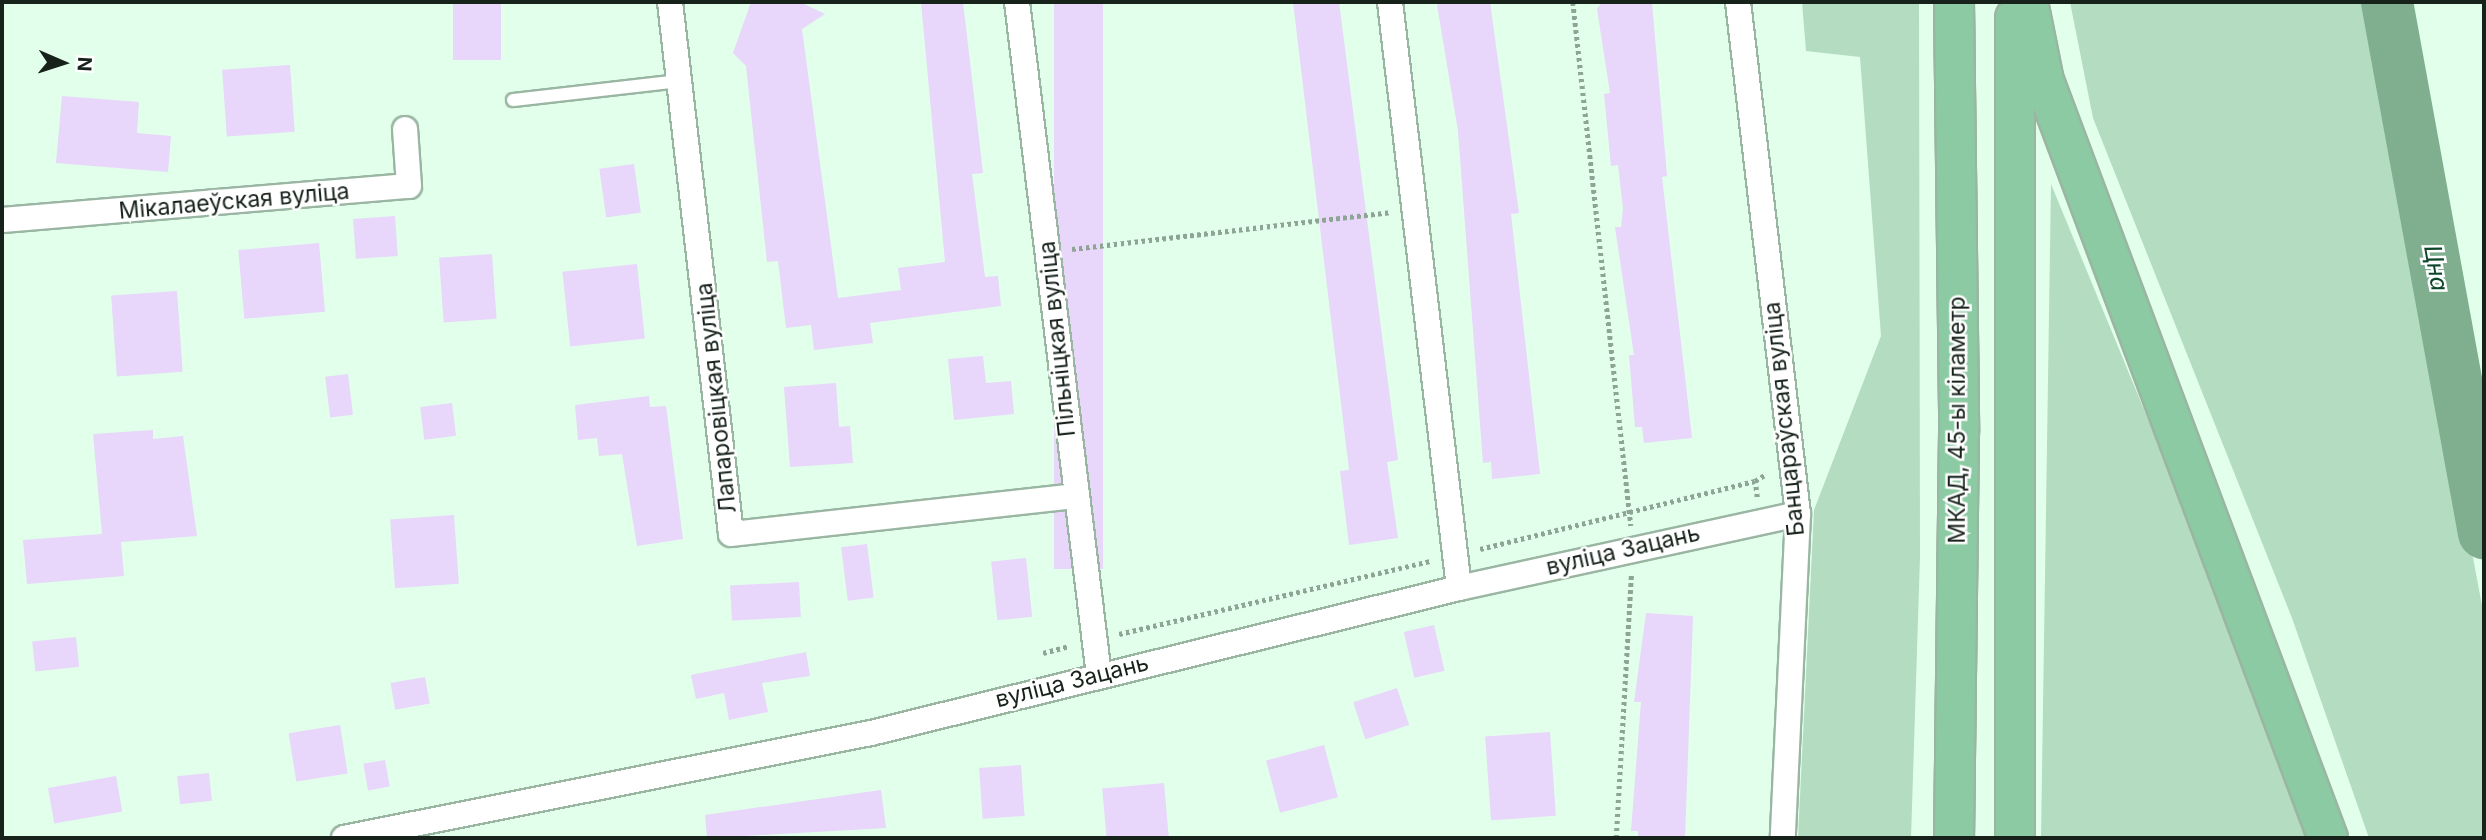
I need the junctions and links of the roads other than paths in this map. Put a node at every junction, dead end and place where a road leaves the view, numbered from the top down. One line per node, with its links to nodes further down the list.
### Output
1 (670, 2): 8 (street, Лапаровіцкая вуліца)
2 (1017, 2): 12 (street, Пільніцкая вуліца)
3 (1390, 2): 14 (street)
4 (1738, 2): 13 (street, Банцараўская вуліца)
5 (1954, 2): 18 (highway, МКАД, 45-ы кіламетр)
6 (2015, 2): 19 (highway)
7 (2028, 2): 20 (highway)
8 (680, 81): 9 (lane); 12 (street, Лапаровіцкая вуліца)
9 (513, 100)
10 (405, 129): 11 (street, Мікалаеўская вуліца)
11 (2, 220)
12 (1074, 496): 15 (street, Пільніцкая вуліца)
13 (1798, 514): 14 (street, вуліца Зацань); 17 (street, Банцараўская вуліца)
14 (1459, 588): 15 (street, вуліца Зацань)
15 (1099, 676): 16 (street, вуліца Зацань)
16 (344, 838)
17 (1783, 838)
18 (1954, 838)
19 (2015, 838)
20 (2328, 838)

